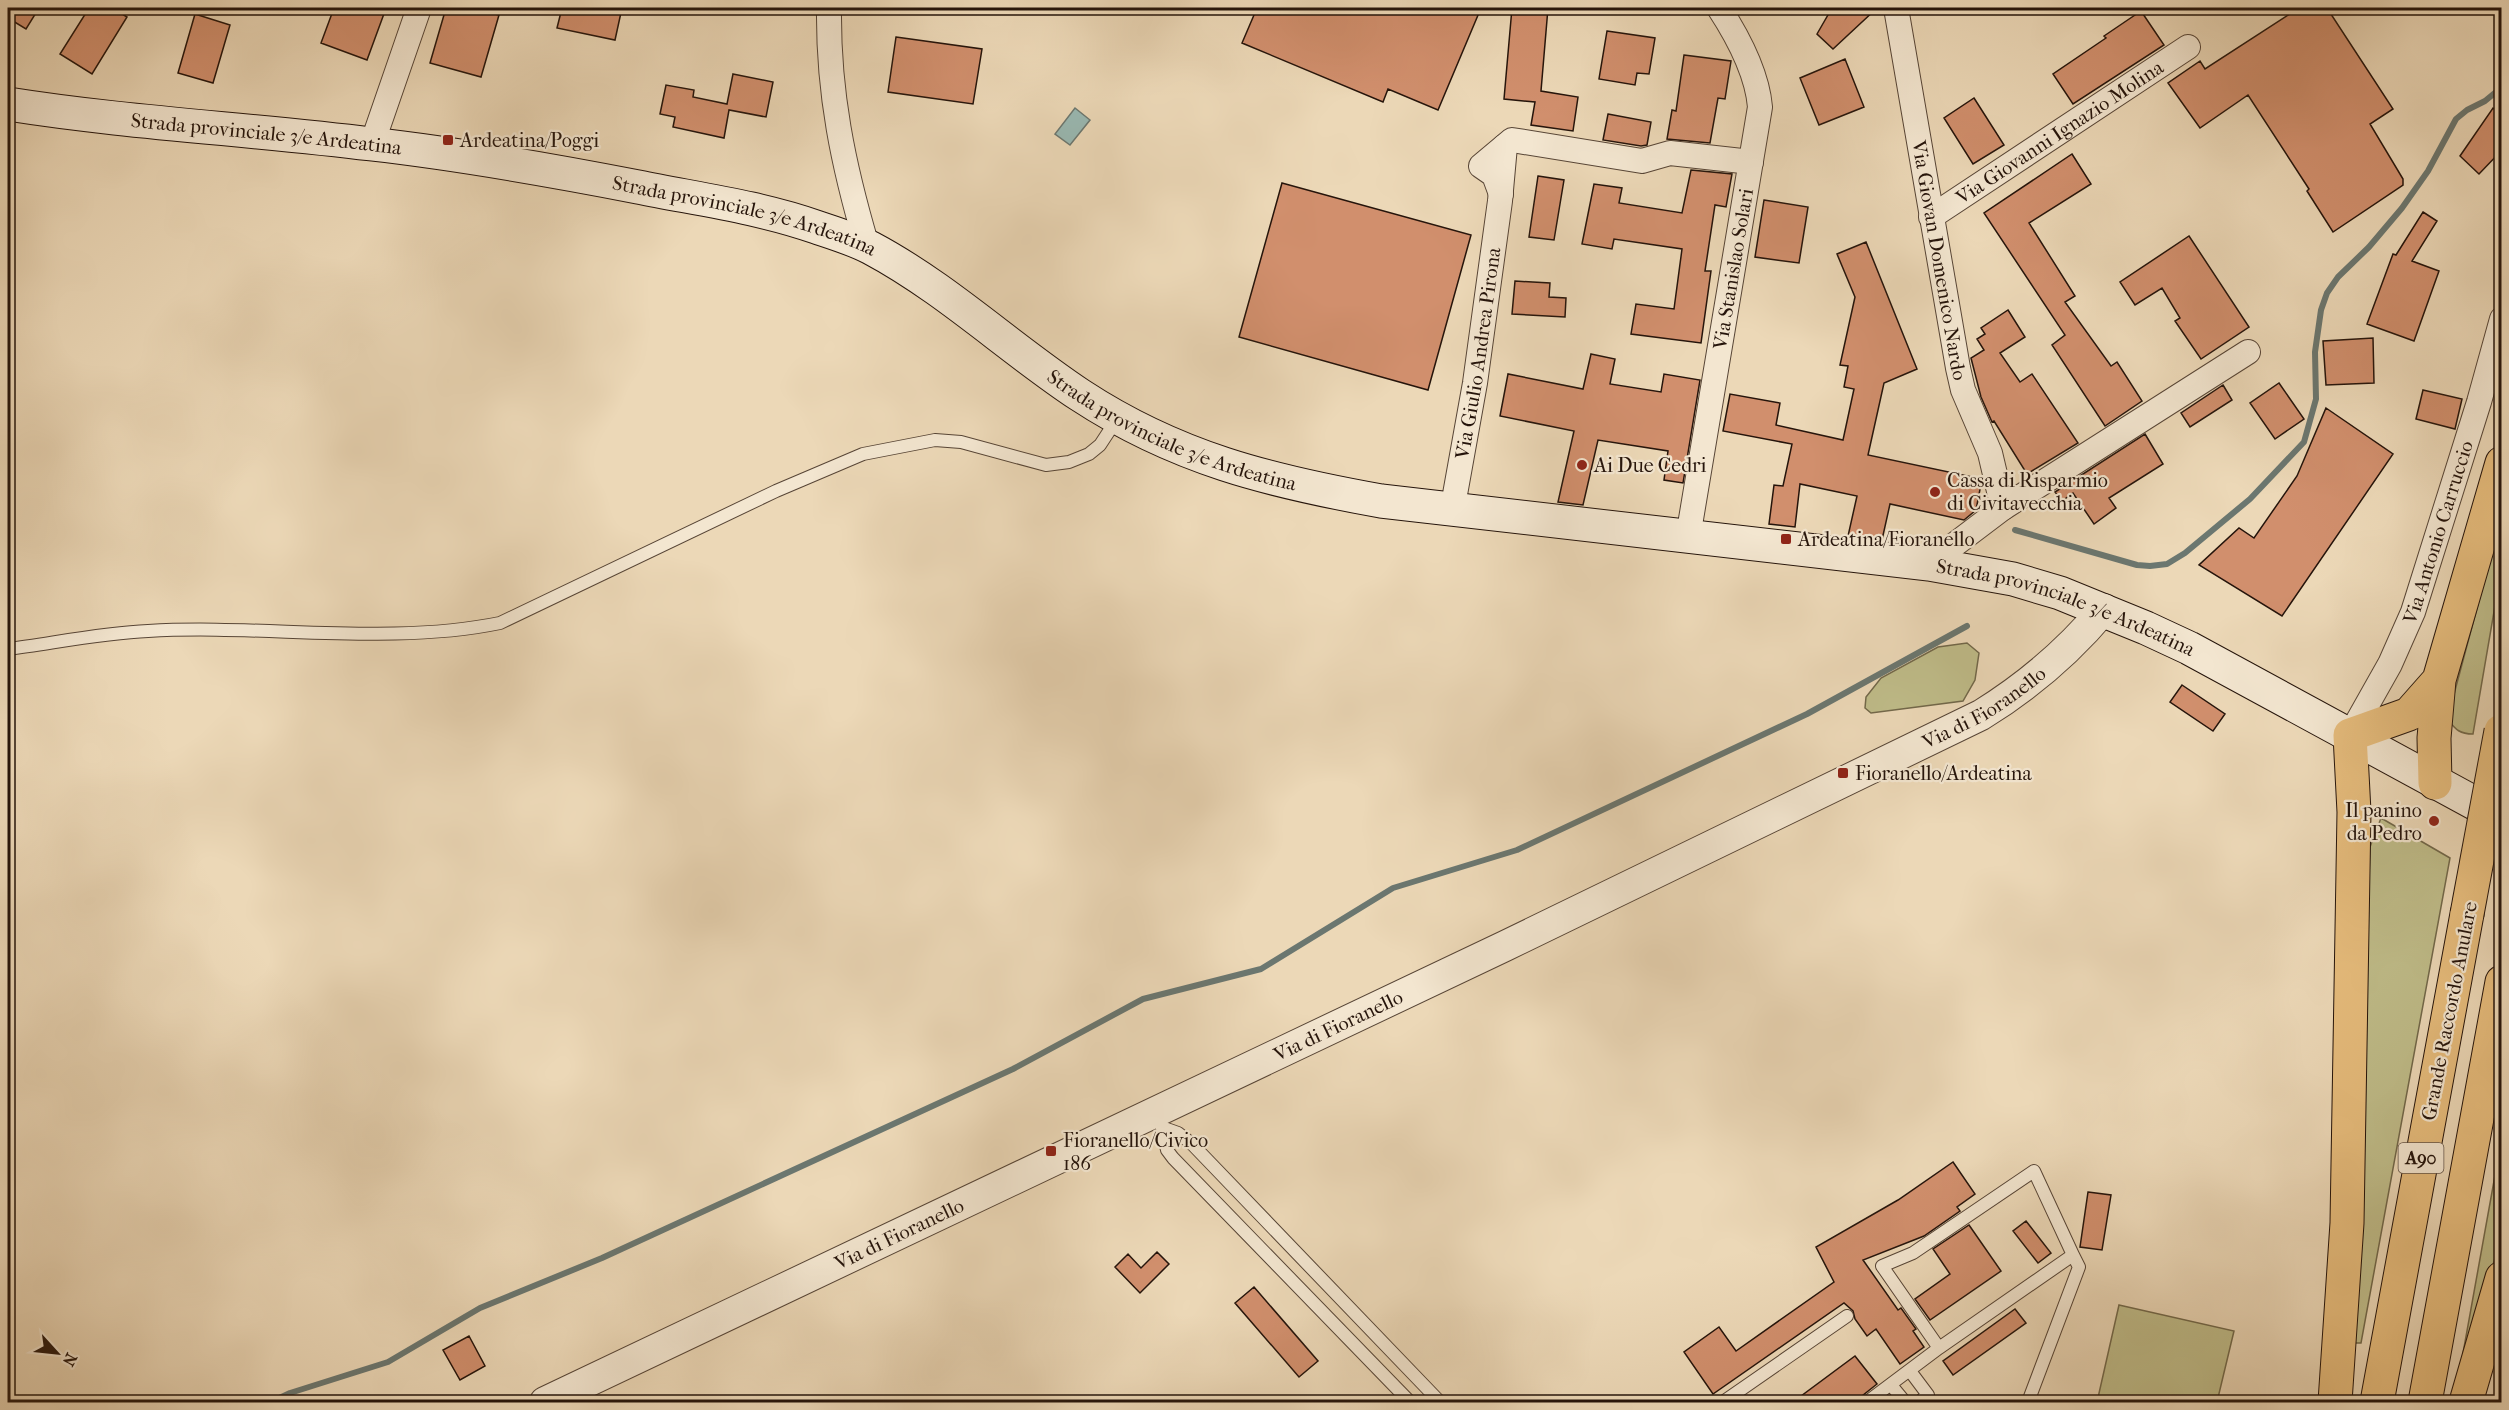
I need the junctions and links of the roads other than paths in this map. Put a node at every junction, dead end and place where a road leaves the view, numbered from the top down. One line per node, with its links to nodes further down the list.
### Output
1 (419, 8): 7 (street)
2 (829, 8): 10 (street)
3 (1719, 8): 8 (street, Via Stanislao Solari)
4 (1896, 8): 9 (street, Via Giovan Domenico Nardo)
5 (2188, 47): 9 (street, Via Giovanni Ignazio Molina)
6 (8, 104): 7 (main road, Strada provinciale 3/e Ardeatina)
7 (372, 144): 10 (main road, Strada provinciale 3/e Ardeatina)
8 (1752, 162): 16 (street, Via Giulio Andrea Pirona); 17 (street, Via Stanislao Solari)
9 (1931, 217): 15 (street, Via Giovan Domenico Nardo)
10 (867, 246): 13 (main road, Strada provinciale 3/e Ardeatina)
11 (2502, 319): 23 (street, Via Antonio Carruccio)
12 (2248, 352): 15 (street)
13 (1117, 418): 16 (main road, Strada provinciale 3/e Ardeatina); 20 (lane)
14 (2502, 463): 21 (highway)
15 (2003, 508): 18 (street)
16 (1452, 511): 17 (main road, Strada provinciale 3/e Ardeatina)
17 (1688, 537): 18 (main road, Strada provinciale 3/e Ardeatina)
18 (1929, 564): 19 (main road, Strada provinciale 3/e Ardeatina)
19 (2104, 609): 23 (main road, Strada provinciale 3/e Ardeatina); 27 (street, Via di Fioranello)
20 (8, 649)
21 (2439, 681): 23 (highway); 24 (highway)
22 (2501, 729): 43 (highway, Grande Raccordo Anulare / A90, bridge)
23 (2350, 735): 24 (main road, Strada provinciale 3/e Ardeatina); 42 (highway)
24 (2435, 783): 25 (main road, Strada provinciale 3/e Ardeatina)
25 (2502, 818)
26 (2502, 982): 44 (highway, A90)
27 (1160, 1120): 34 (street, Via di Fioranello); 35 (lane); 36 (lane)
28 (2073, 1255): 31 (lane); 31 (lane); 41 (lane)
29 (2502, 1278): 45 (highway)
30 (1847, 1316): 37 (lane)
31 (1939, 1348): 32 (lane)
32 (1910, 1371): 33 (lane); 40 (lane)
33 (1891, 1385): 38 (lane); 39 (lane)
34 (545, 1402)
35 (1410, 1402)
36 (1440, 1402)
37 (1723, 1402)
38 (1867, 1402)
39 (1905, 1402)
40 (1919, 1402)
41 (2028, 1402)
42 (2335, 1402)
43 (2377, 1402)
44 (2425, 1402)
45 (2466, 1402)

